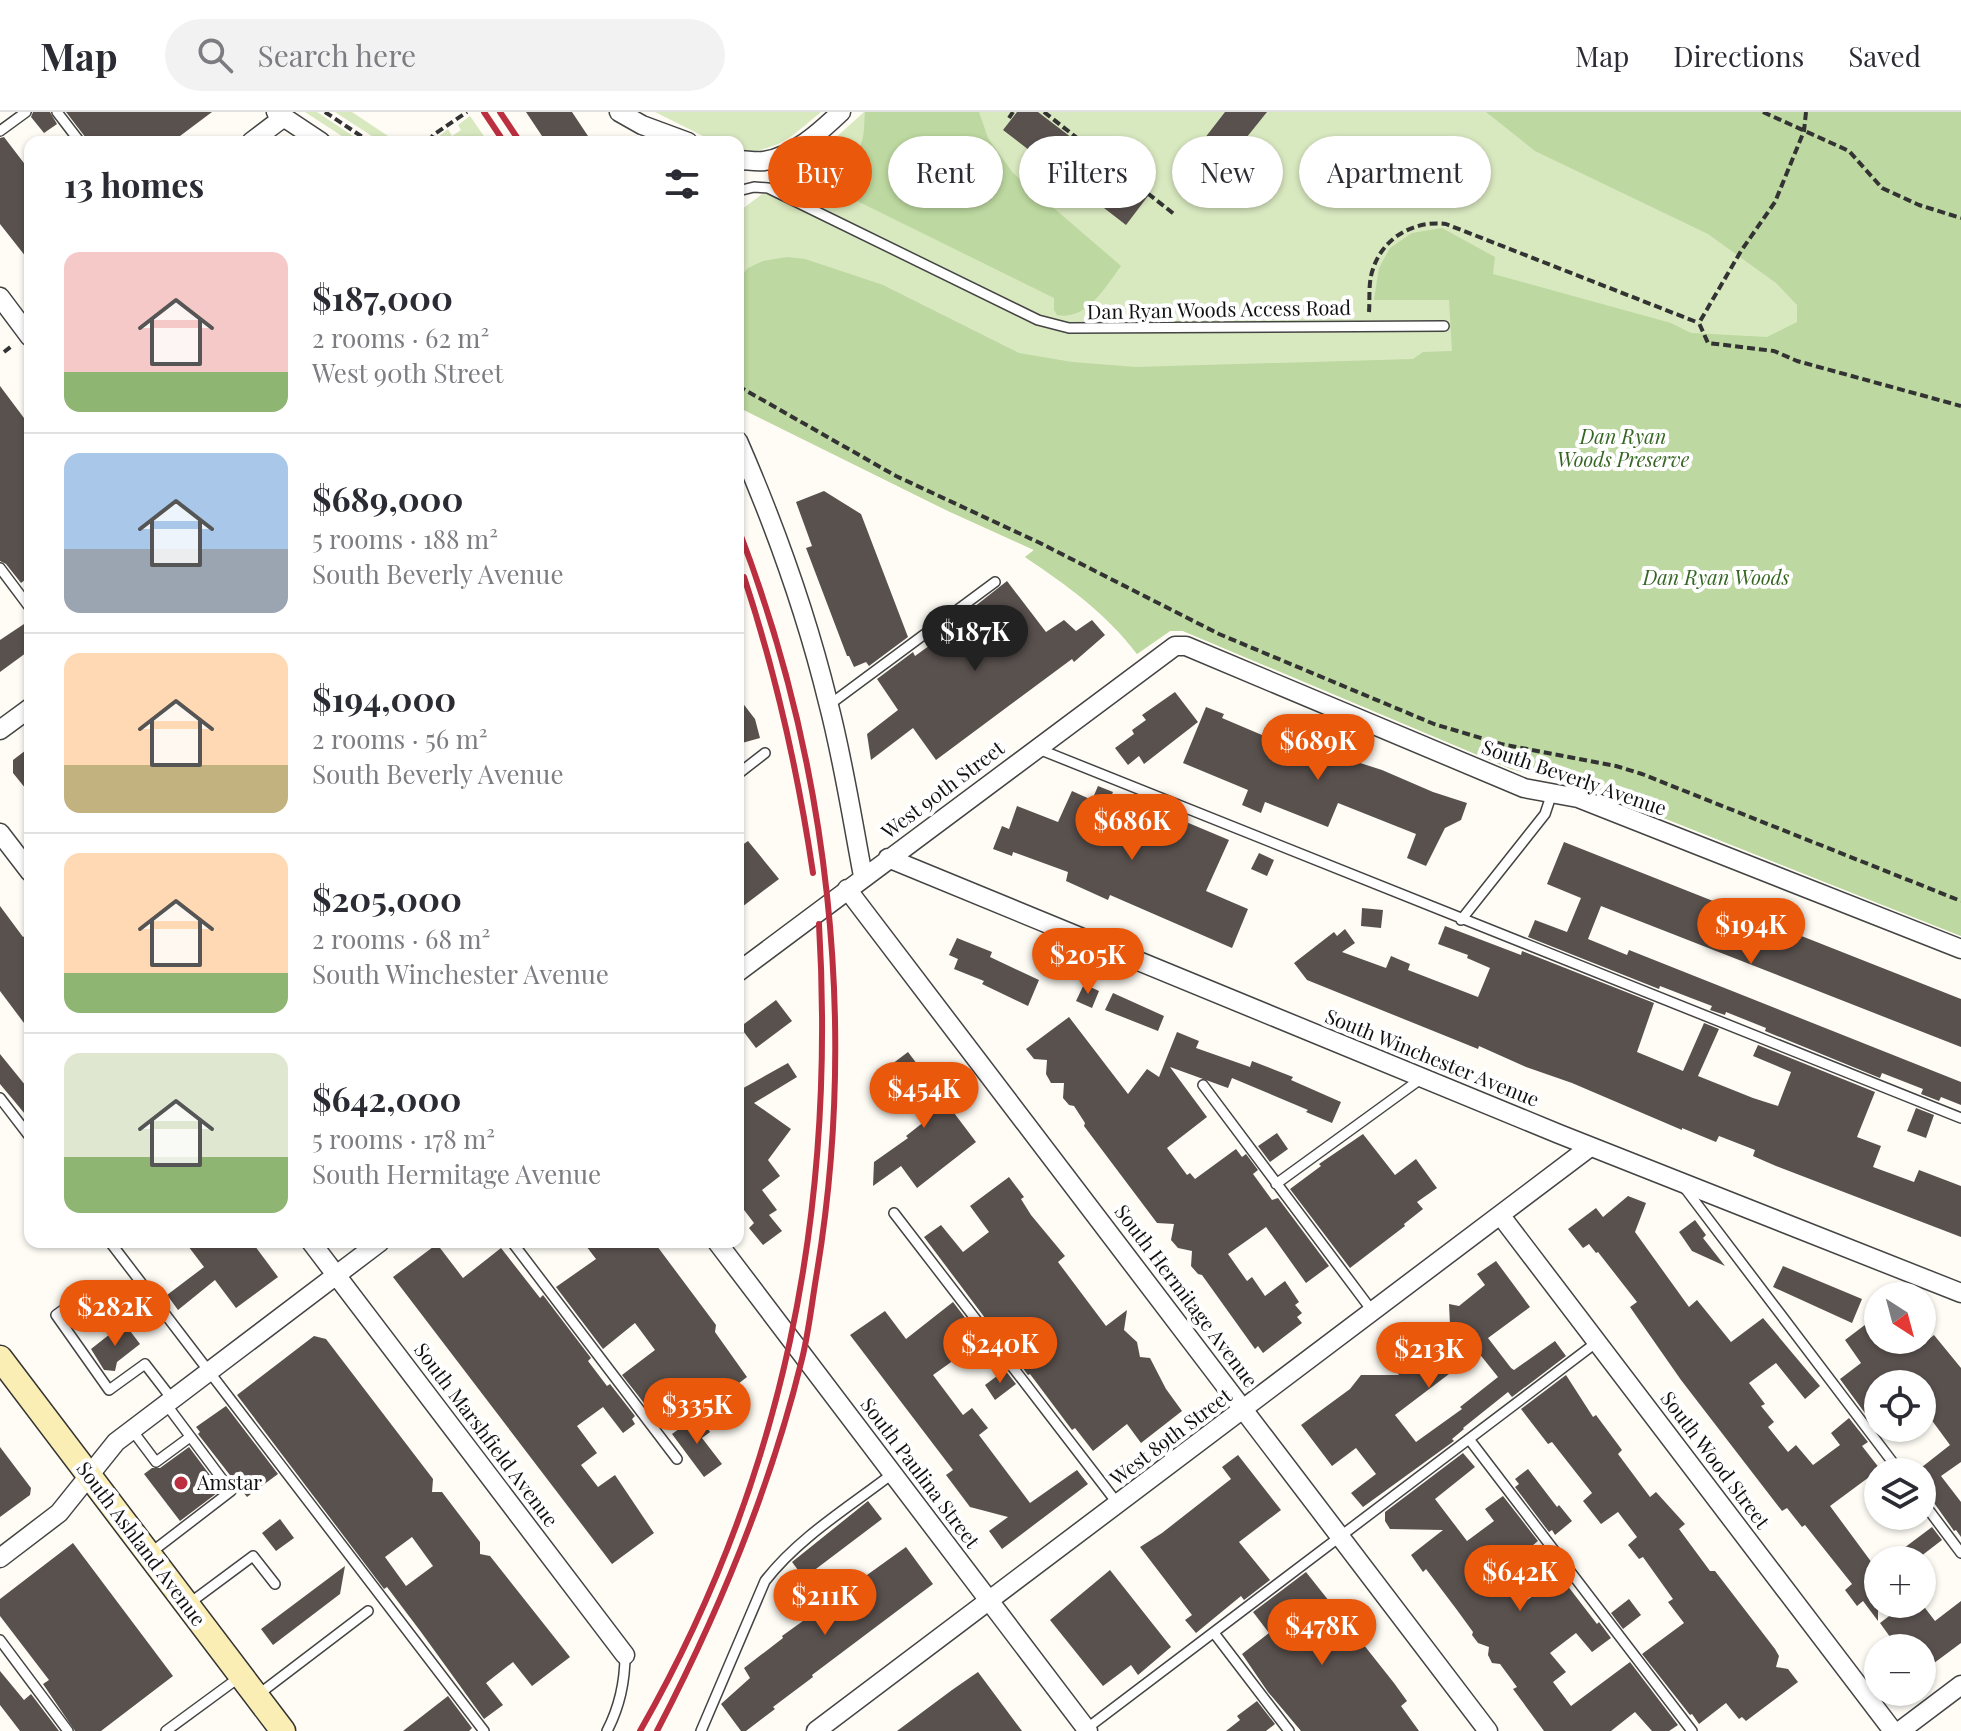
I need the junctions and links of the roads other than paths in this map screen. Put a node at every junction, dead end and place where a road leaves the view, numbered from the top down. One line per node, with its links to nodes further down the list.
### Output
1 (26, 112): 6 (lane)
2 (57, 112): 7 (lane)
3 (619, 112): 10 (street)
4 (841, 112): 11 (street)
5 (280, 115): 8 (street); 9 (street)
6 (0, 131)
7 (75, 136)
8 (257, 136)
9 (312, 136)
10 (672, 136)
11 (744, 160)
12 (744, 190): 15 (lane, Dan Ryan Woods Access Road)
13 (0, 297): 14 (street)
14 (23, 313): 16 (street)
15 (1444, 326)
16 (23, 340)
17 (744, 456): 22 (street)
18 (0, 568): 20 (lane)
19 (995, 582): 22 (lane)
20 (24, 600)
21 (1175, 646): 25 (street, West 90th Street); 28 (street, South Beverly Avenue)
22 (829, 705): 32 (street)
23 (24, 712): 24 (street)
24 (0, 730)
25 (1036, 748): 30 (street, West 90th Street); 34 (lane)
26 (765, 753): 27 (lane)
27 (744, 769)
28 (1552, 793): 34 (lane); 35 (street, South Beverly Avenue)
29 (0, 833): 31 (street)
30 (888, 858): 32 (street, West 90th Street); 37 (street, South Winchester Avenue)
31 (24, 864)
32 (863, 876): 33 (street, West 90th Street)
33 (847, 889): 36 (street, West 90th Street); 60 (street, South Hermitage Avenue)
34 (1461, 920): 40 (lane)
35 (1961, 949)
36 (744, 967)
37 (1422, 1078): 42 (street, South Winchester Avenue); 44 (lane)
38 (1203, 1085): 44 (lane)
39 (0, 1098): 41 (lane)
40 (1961, 1118)
41 (24, 1129)
42 (1590, 1147): 43 (street, South Winchester Avenue); 46 (street, West 89th Street)
43 (1680, 1181): 53 (street, South Winchester Avenue); 64 (lane)
44 (1276, 1184): 55 (lane)
45 (894, 1213): 68 (lane)
46 (1501, 1216): 55 (street, West 89th Street); 56 (street, South Wood Street)
47 (115, 1248): 58 (lane)
48 (316, 1248): 52 (street, South Marshfield Avenue)
49 (372, 1248): 52 (street)
50 (517, 1248): 65 (lane)
51 (722, 1248): 66 (street, South Paulina Street)
52 (336, 1275): 58 (street); 80 (street, South Marshfield Avenue)
53 (1961, 1293)
54 (85, 1294): 59 (lane)
55 (1373, 1312): 60 (street, West 89th Street)
56 (1597, 1342): 63 (lane); 95 (street, South Wood Street)
57 (4, 1371): 67 (main road, South Ashland Avenue)
58 (209, 1371): 59 (street); 88 (lane)
59 (169, 1402): 61 (street); 62 (lane)
60 (1245, 1409): 68 (street, West 89th Street); 70 (street, South Hermitage Avenue)
61 (132, 1430): 62 (lane); 67 (street)
62 (190, 1437): 72 (lane)
63 (1469, 1439): 70 (lane); 94 (lane)
64 (1889, 1458)
65 (677, 1459)
66 (892, 1474): 75 (street, South Paulina Street); 90 (lane)
67 (91, 1477): 72 (main road, South Ashland Avenue); 73 (street)
68 (1118, 1504): 75 (street, West 89th Street)
69 (1936, 1520): 71 (lane)
70 (1341, 1536): 78 (lane); 93 (street, South Hermitage Avenue)
71 (1961, 1553)
72 (149, 1554): 76 (main road, South Ashland Avenue)
73 (0, 1558)
74 (275, 1584): 76 (lane)
75 (989, 1601): 84 (street, South Paulina Street); 91 (street, West 89th Street)
76 (187, 1605): 81 (main road, South Ashland Avenue)
77 (368, 1611): 83 (lane)
78 (1214, 1633): 84 (lane); 92 (lane)
79 (0, 1640): 85 (lane)
80 (625, 1655): 89 (lane)
81 (241, 1676): 83 (main road, South Ashland Avenue); 86 (lane)
82 (1961, 1685): 96 (street)
83 (256, 1696): 87 (main road, South Ashland Avenue)
84 (1086, 1730)
85 (68, 1731)
86 (166, 1731)
87 (283, 1731)
88 (484, 1731)
89 (607, 1731)
90 (701, 1731)
91 (816, 1731)
92 (1289, 1731)
93 (1488, 1731)
94 (1692, 1731)
95 (1893, 1731)
96 (1900, 1731)

